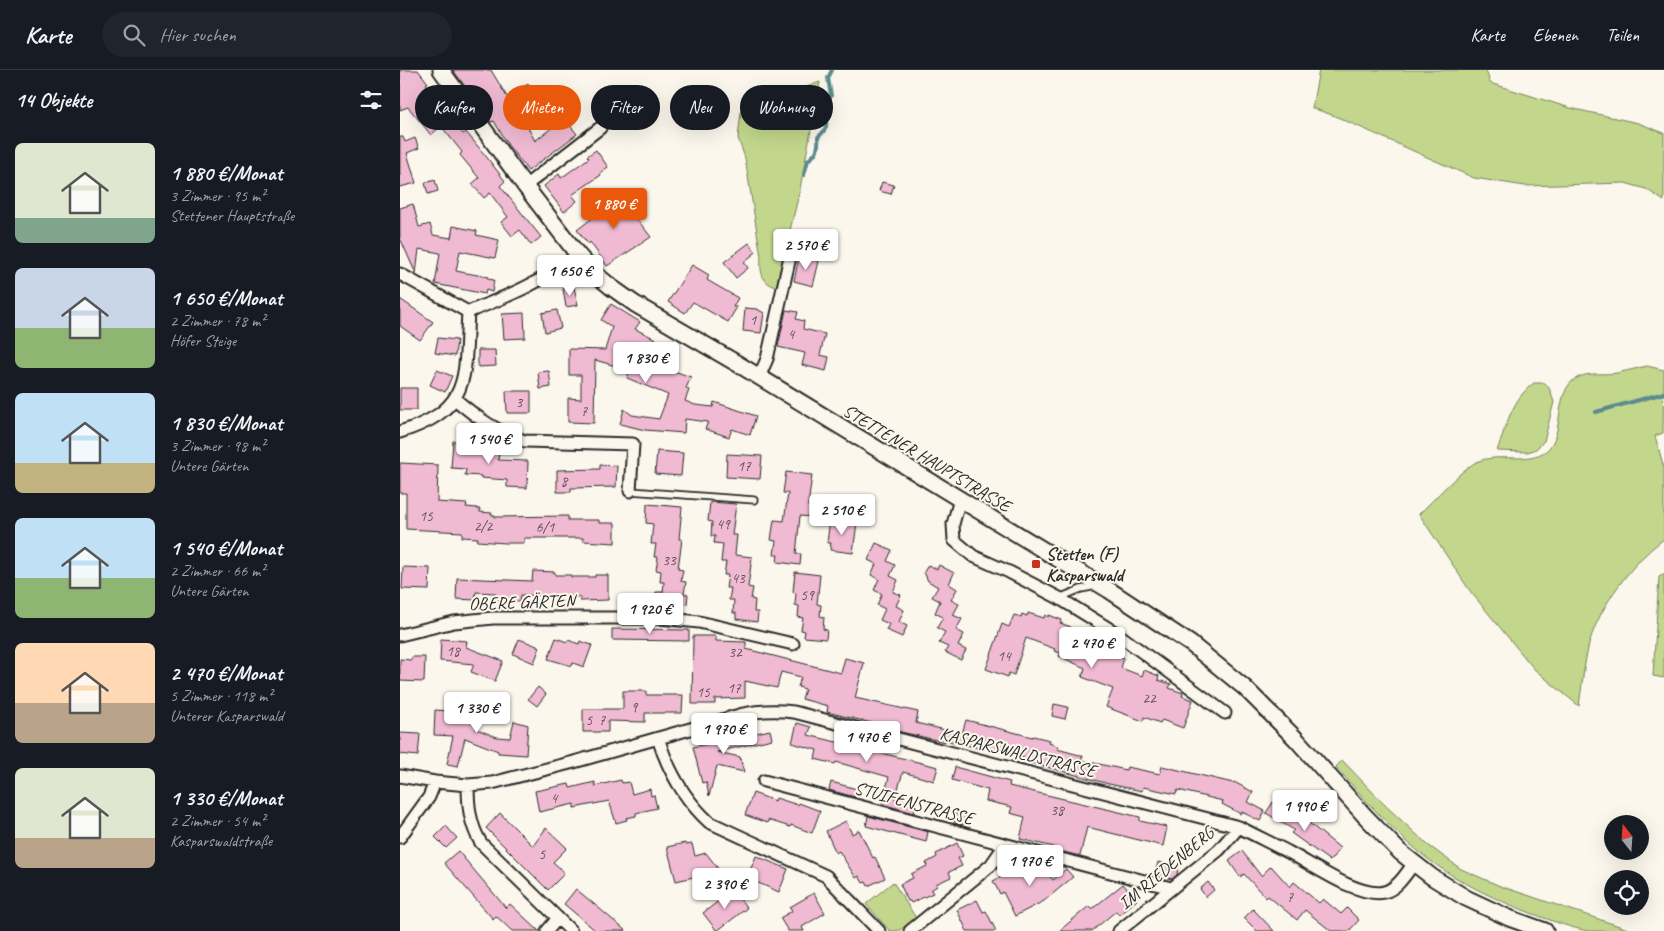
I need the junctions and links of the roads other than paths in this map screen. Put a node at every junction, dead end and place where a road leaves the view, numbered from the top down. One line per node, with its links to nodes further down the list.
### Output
1 (441, 70): 3 (street, STETTENER HAUPTSTRASSE)
2 (597, 130): 3 (street)
3 (525, 186): 5 (street, STETTENER HAUPTSTRASSE)
4 (794, 239): 8 (street)
5 (578, 255): 7 (street); 8 (street, STETTENER HAUPTSTRASSE)
6 (400, 274): 7 (street)
7 (468, 312): 9 (street)
8 (759, 377): 12 (street, STETTENER HAUPTSTRASSE)
9 (455, 399): 10 (street); 11 (street)
10 (400, 432)
11 (630, 491): 13 (lane)
12 (960, 499): 14 (street, STETTENER HAUPTSTRASSE); 15 (street)
13 (754, 500)
14 (1102, 586): 15 (lane); 27 (street, STETTENER HAUPTSTRASSE)
15 (1059, 598): 18 (street)
16 (400, 635): 17 (street, OBERE GÄRTEN)
17 (794, 644)
18 (1225, 713)
19 (658, 738): 23 (street, KASPARSWALDSTRASSE); 24 (street, KASPARSWALDSTRASSE); 32 (street)
20 (400, 776): 21 (street, KASPARSWALDSTRASSE)
21 (435, 782): 23 (street, KASPARSWALDSTRASSE); 25 (street)
22 (764, 782): 26 (street, STUIFENSTRASSE)
23 (468, 785): 29 (street)
24 (1239, 827): 27 (street, IM RIEDENBERG); 28 (street, IM RIEDENBERG)
25 (400, 837)
26 (1005, 845): 28 (street, STUIFENSTRASSE); 33 (street)
27 (1414, 863): 35 (street, STETTENER HAUPTSTRASSE)
28 (1171, 888): 34 (street, IM RIEDENBERG)
29 (558, 918): 30 (street); 31 (street)
30 (547, 931)
31 (571, 931)
32 (879, 931)
33 (910, 931)
34 (1119, 931)
35 (1544, 931)

